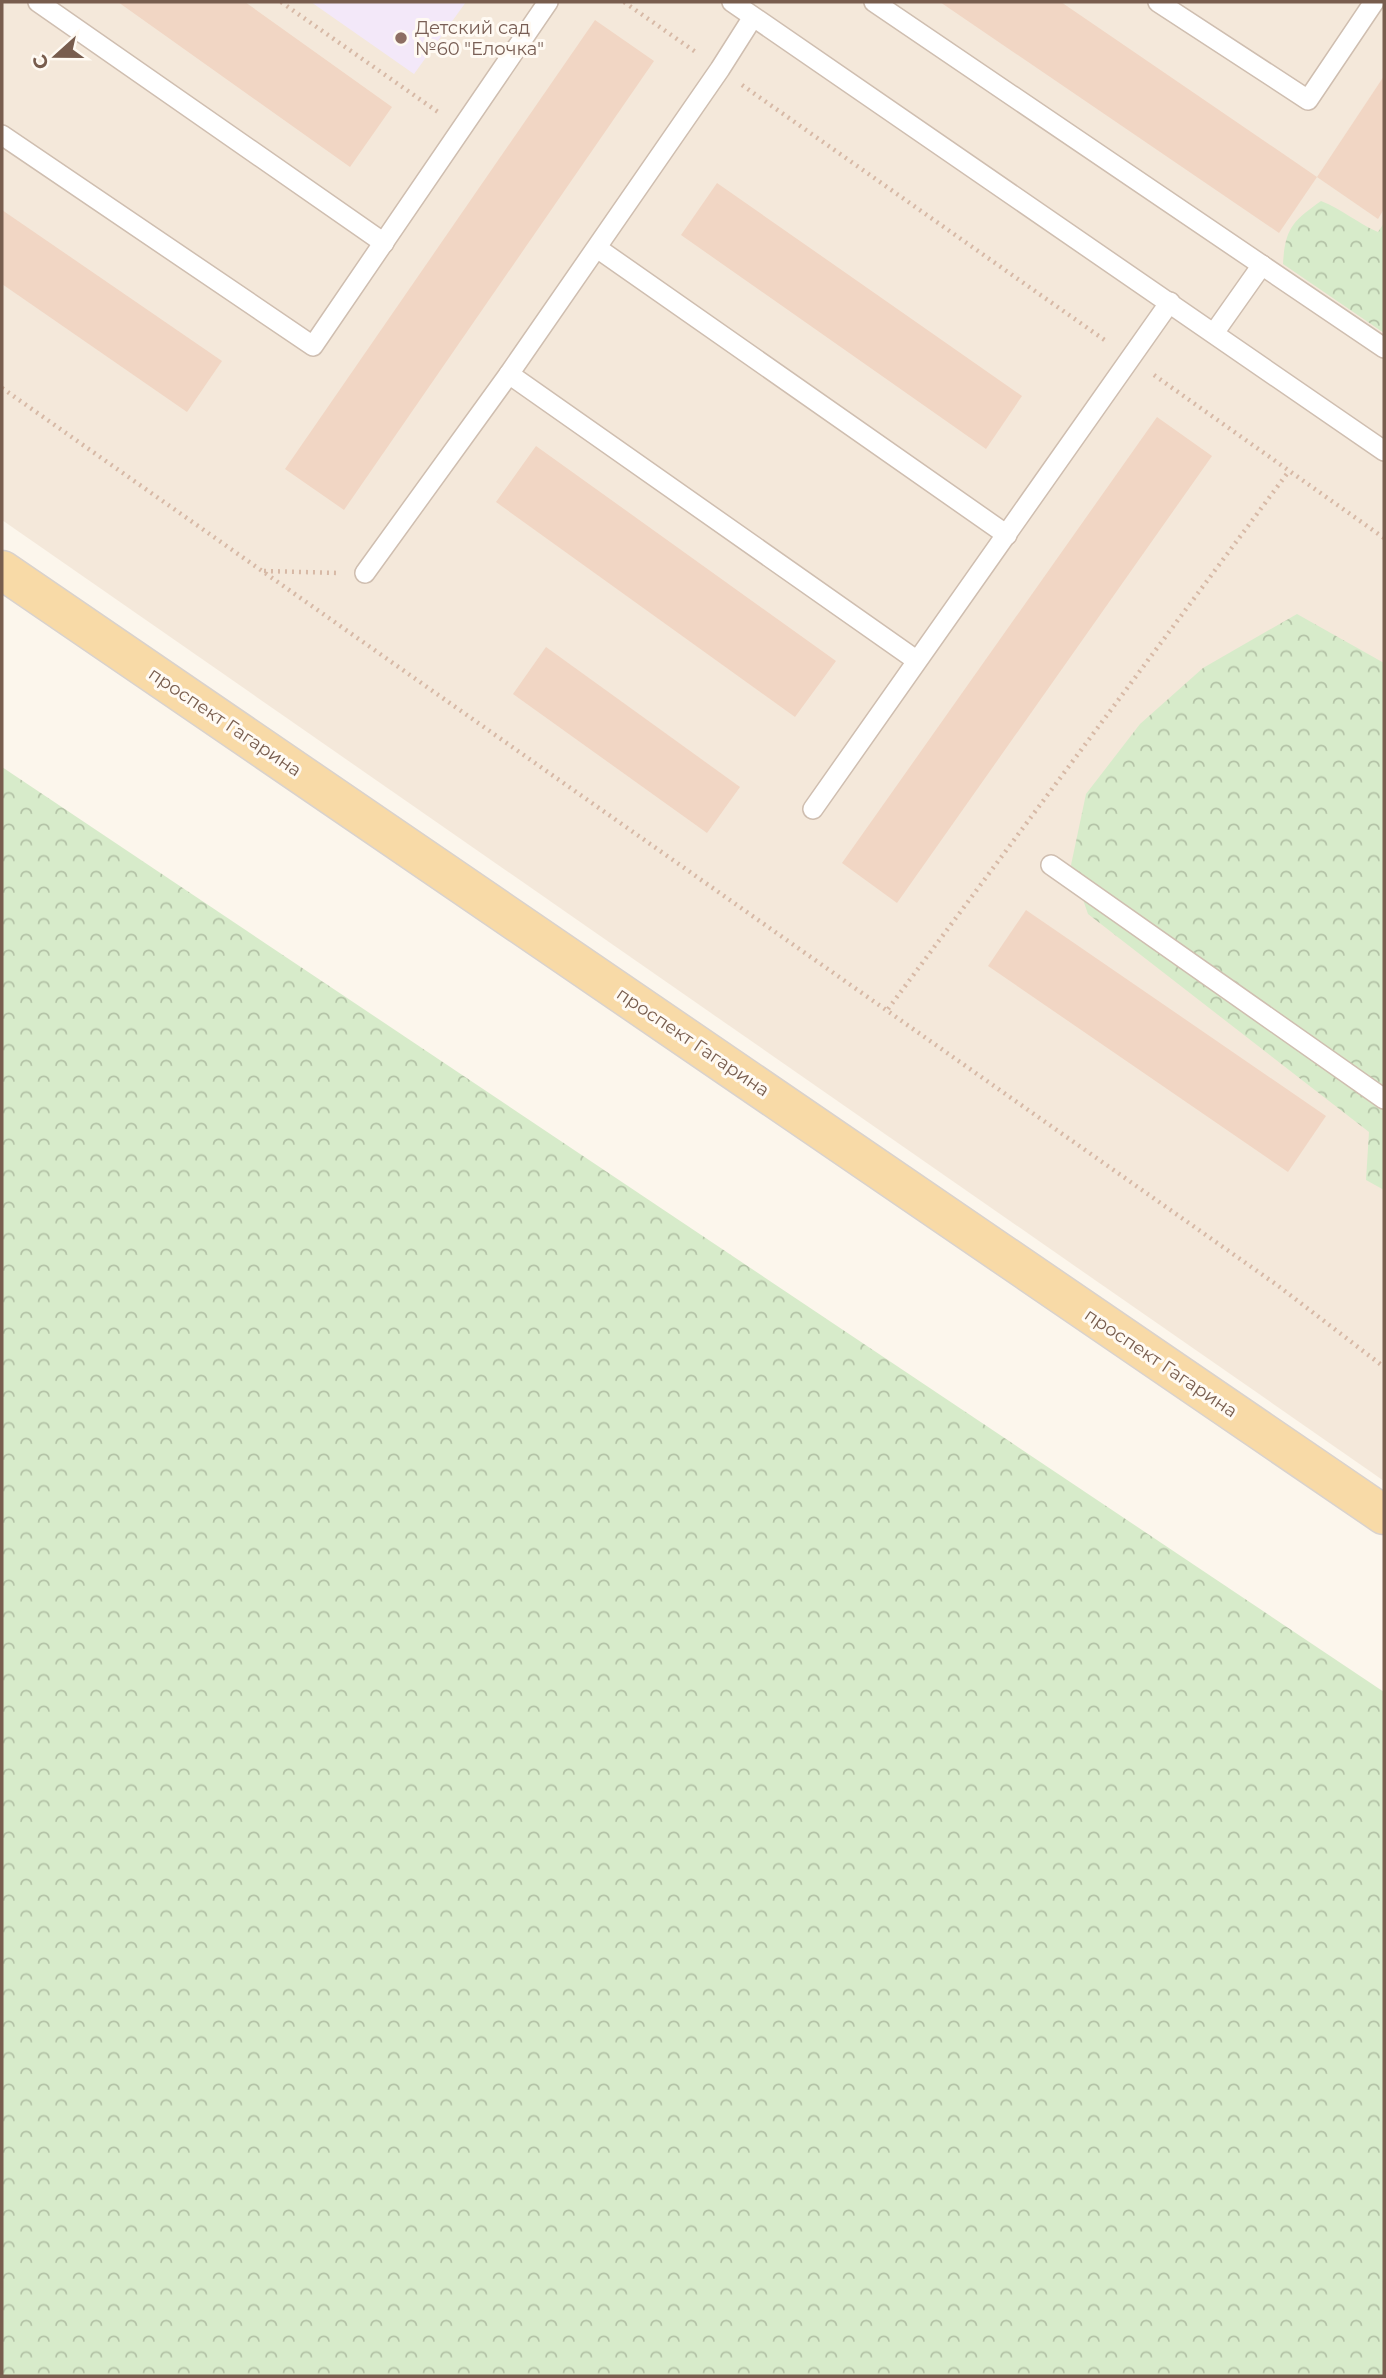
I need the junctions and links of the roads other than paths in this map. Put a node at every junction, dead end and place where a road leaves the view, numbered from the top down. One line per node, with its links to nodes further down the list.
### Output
1 (38, 2): 9 (lane)
2 (548, 2): 9 (lane)
3 (732, 2): 7 (lane)
4 (874, 2): 11 (lane)
5 (1158, 2): 6 (lane)
6 (1374, 2)
7 (753, 17): 10 (lane); 12 (lane)
8 (2, 135): 9 (lane)
9 (384, 243)
10 (597, 248): 15 (lane); 17 (lane)
11 (1262, 265): 13 (lane); 14 (lane)
12 (1170, 302): 13 (lane); 17 (lane)
13 (1214, 333): 16 (lane)
14 (1384, 348)
15 (509, 374): 19 (lane); 20 (lane)
16 (1384, 451)
17 (1007, 535): 20 (lane)
18 (2, 570): 24 (main road, проспект Гагарина)
19 (365, 573)
20 (916, 660): 21 (lane)
21 (813, 809)
22 (1051, 865): 23 (lane)
23 (1384, 1099)
24 (1384, 1515)

